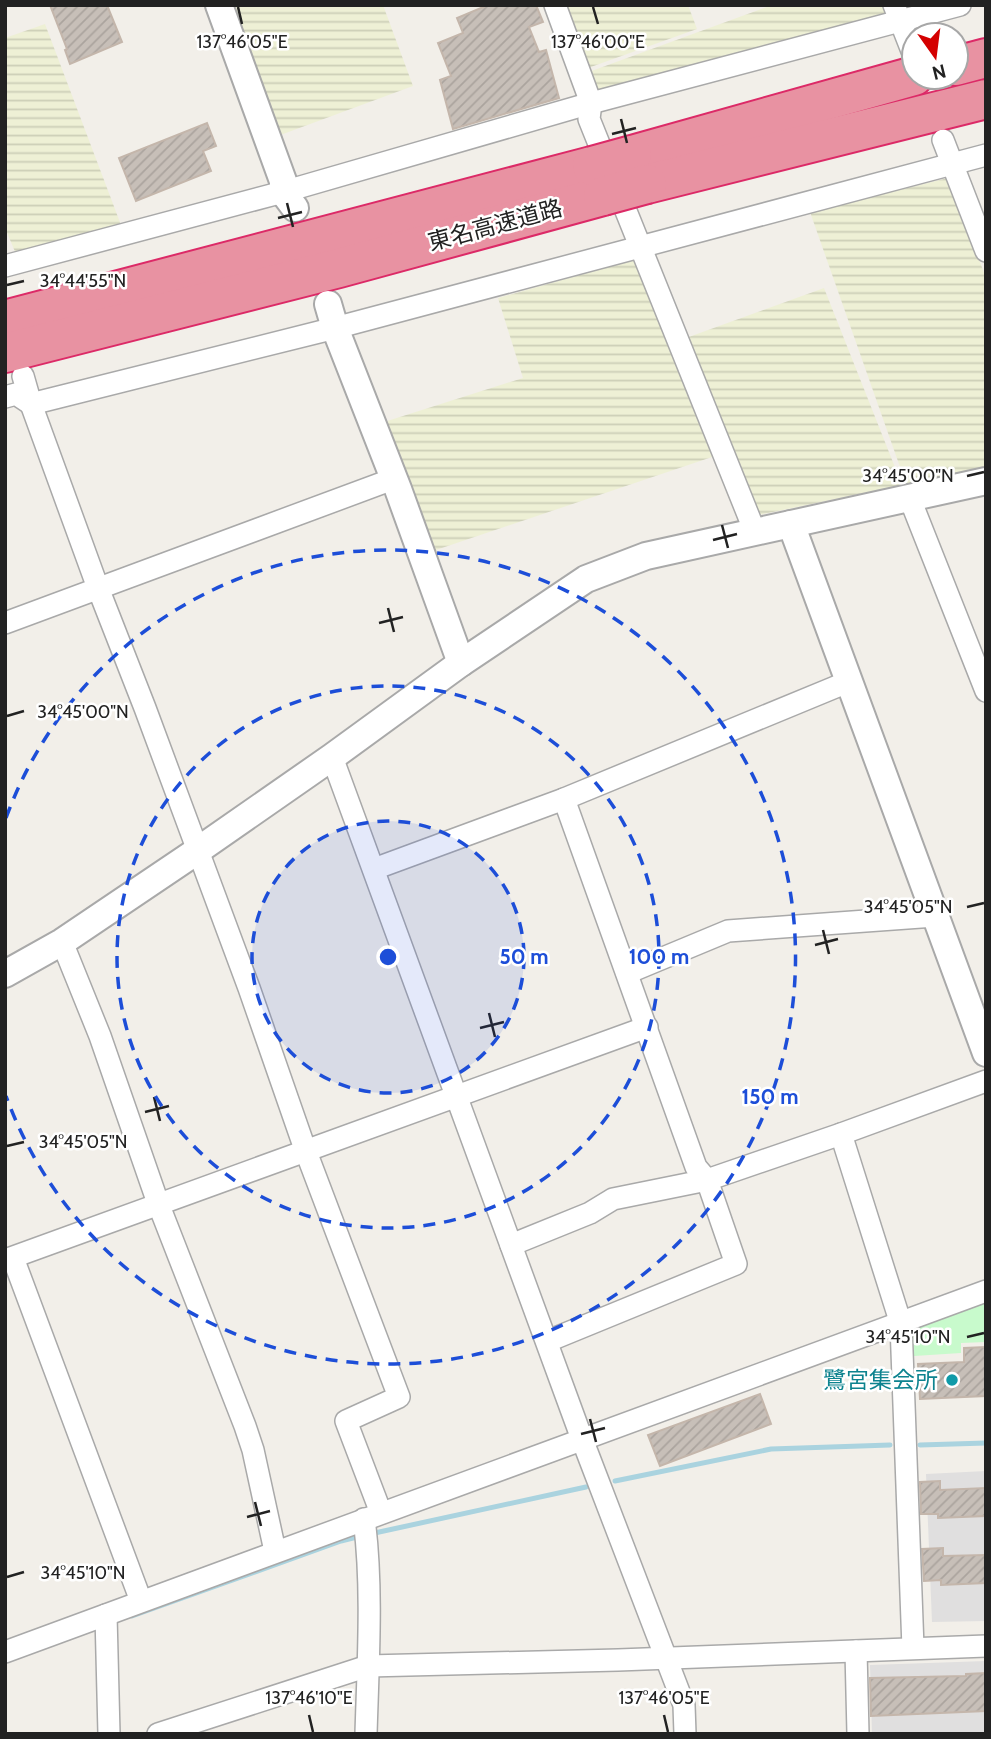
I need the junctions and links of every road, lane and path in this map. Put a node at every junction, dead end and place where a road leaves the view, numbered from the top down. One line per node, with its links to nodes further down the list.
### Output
1 (219, 5): 13 (street)
2 (555, 5): 7 (street)
3 (960, 5): 4 (street)
4 (897, 13): 7 (street)
5 (900, 69): 11 (highway, 東名高速道路)
6 (986, 99): 11 (highway, 東名高速道路)
7 (591, 103): 13 (street); 14 (street)
8 (943, 140): 10 (street)
9 (986, 155): 10 (street)
10 (954, 163): 14 (street); 15 (street)
11 (639, 170): 12 (highway, 東名高速道路, bridge)
12 (598, 181): 18 (highway, 東名高速道路); 19 (highway, 東名高速道路)
13 (289, 200): 16 (street)
14 (639, 247): 17 (street); 26 (street)
15 (986, 251)
16 (5, 266)
17 (331, 316): 21 (street); 22 (street)
18 (5, 320)
19 (14, 365): 21 (street)
20 (5, 397): 21 (street)
21 (31, 404): 27 (street)
22 (393, 479): 27 (street); 30 (street)
23 (986, 481): 24 (street)
24 (910, 499): 25 (street); 29 (street)
25 (791, 524): 26 (street); 31 (street)
26 (755, 532): 30 (street)
27 (97, 588): 28 (street); 35 (street)
28 (5, 623)
29 (981, 662): 32 (street)
30 (461, 663): 33 (street)
31 (850, 681): 34 (street); 37 (street)
32 (986, 691)
33 (332, 757): 35 (street); 36 (street)
34 (564, 799): 36 (street); 39 (street)
35 (197, 851): 38 (street); 46 (street)
36 (374, 869): 44 (street)
37 (935, 916): 39 (street); 42 (street)
38 (62, 942): 40 (street); 48 (street)
39 (627, 973): 41 (street)
40 (5, 974)
41 (647, 1027): 44 (street); 47 (street)
42 (986, 1053)
43 (986, 1081): 45 (street)
44 (455, 1095): 46 (street); 49 (street)
45 (841, 1135): 47 (street); 52 (street)
46 (306, 1149): 48 (street); 55 (street)
47 (707, 1180): 49 (street); 53 (street)
48 (158, 1203): 50 (street); 56 (street)
49 (512, 1245): 53 (street)
50 (9, 1259): 57 (street)
51 (986, 1291): 52 (street)
52 (901, 1324): 54 (street); 60 (street)
53 (548, 1340): 54 (street)
54 (582, 1439): 55 (street); 63 (street)
55 (370, 1519): 56 (street); 64 (street)
56 (275, 1551): 57 (street)
57 (141, 1601): 58 (street)
58 (107, 1621): 62 (street); 65 (street)
59 (986, 1646): 60 (street)
60 (913, 1648): 61 (street)
61 (856, 1651): 63 (street); 69 (street)
62 (5, 1652)
63 (664, 1657): 64 (street); 68 (street)
64 (368, 1666): 66 (street); 67 (street)
65 (109, 1734)
66 (158, 1734)
67 (366, 1734)
68 (685, 1734)
69 (858, 1734)

